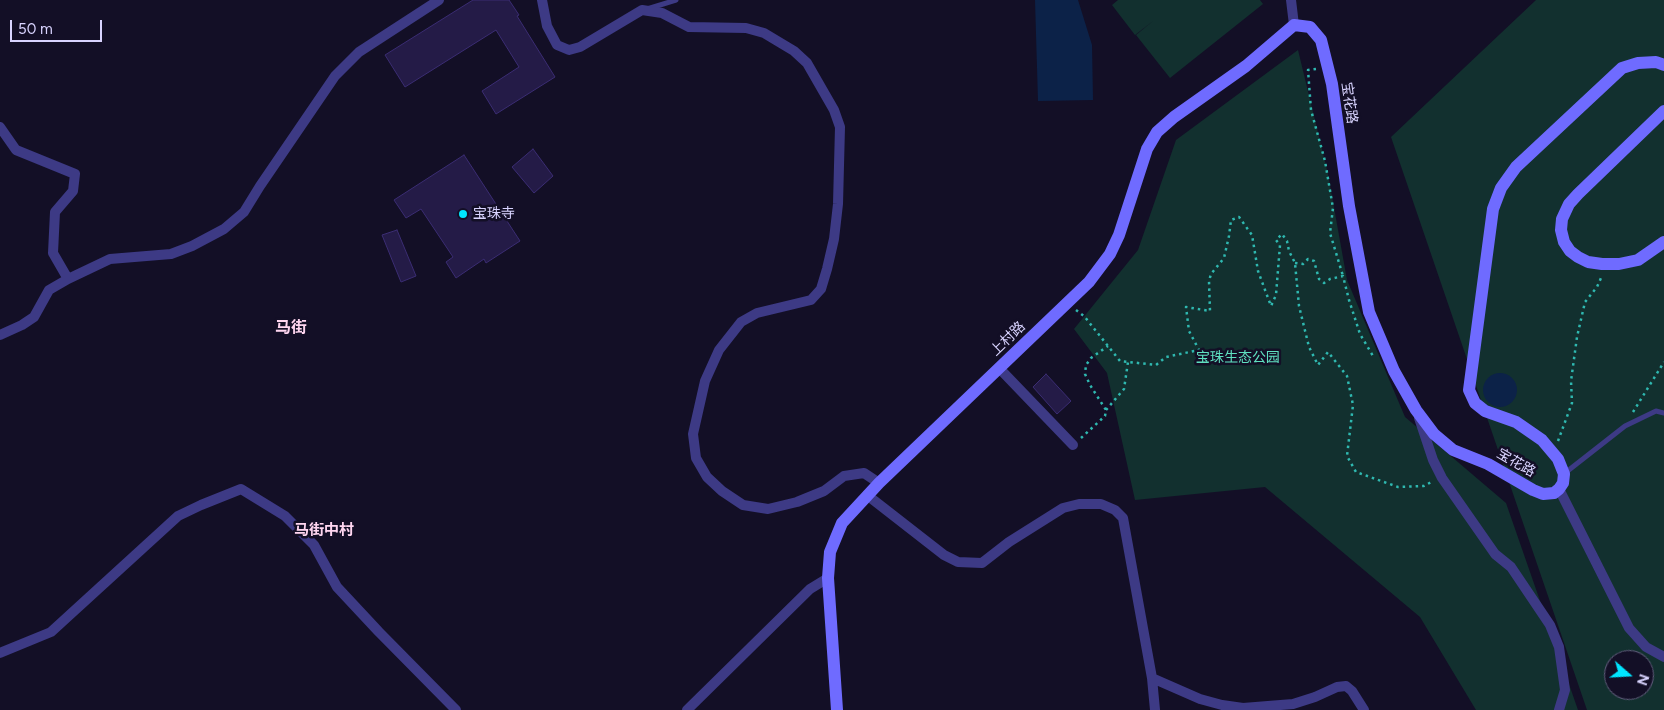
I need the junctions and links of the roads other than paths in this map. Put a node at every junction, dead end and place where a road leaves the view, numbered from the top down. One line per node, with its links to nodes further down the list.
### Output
1 (439, 0): 11 (street)
2 (542, 0): 5 (street)
3 (676, 0): 5 (lane)
4 (1291, 0): 6 (street)
5 (642, 10): 18 (street)
6 (1294, 25): 13 (main road, 上村路); 14 (main road, 宝花路)
7 (1661, 62): 17 (main road, 宝花路)
8 (1664, 111): 10 (main road)
9 (0, 127): 11 (street)
10 (1664, 242)
11 (68, 278): 12 (street)
12 (0, 335)
13 (999, 368): 16 (street); 18 (main road, 上村路)
14 (1416, 410): 19 (main road, 宝花路); 30 (street)
15 (1664, 413): 17 (lane)
16 (1073, 445)
17 (1564, 474): 19 (main road)
18 (878, 483): 20 (main road, 上村路)
19 (1559, 489): 23 (street)
20 (867, 495): 21 (main road, 上村路); 24 (street)
21 (828, 578): 26 (street); 27 (main road, 上村路)
22 (0, 653): 25 (street)
23 (1664, 657)
24 (1152, 678): 28 (street); 29 (street)
25 (456, 710)
26 (688, 710)
27 (836, 710)
28 (1155, 710)
29 (1364, 710)
30 (1559, 710)

